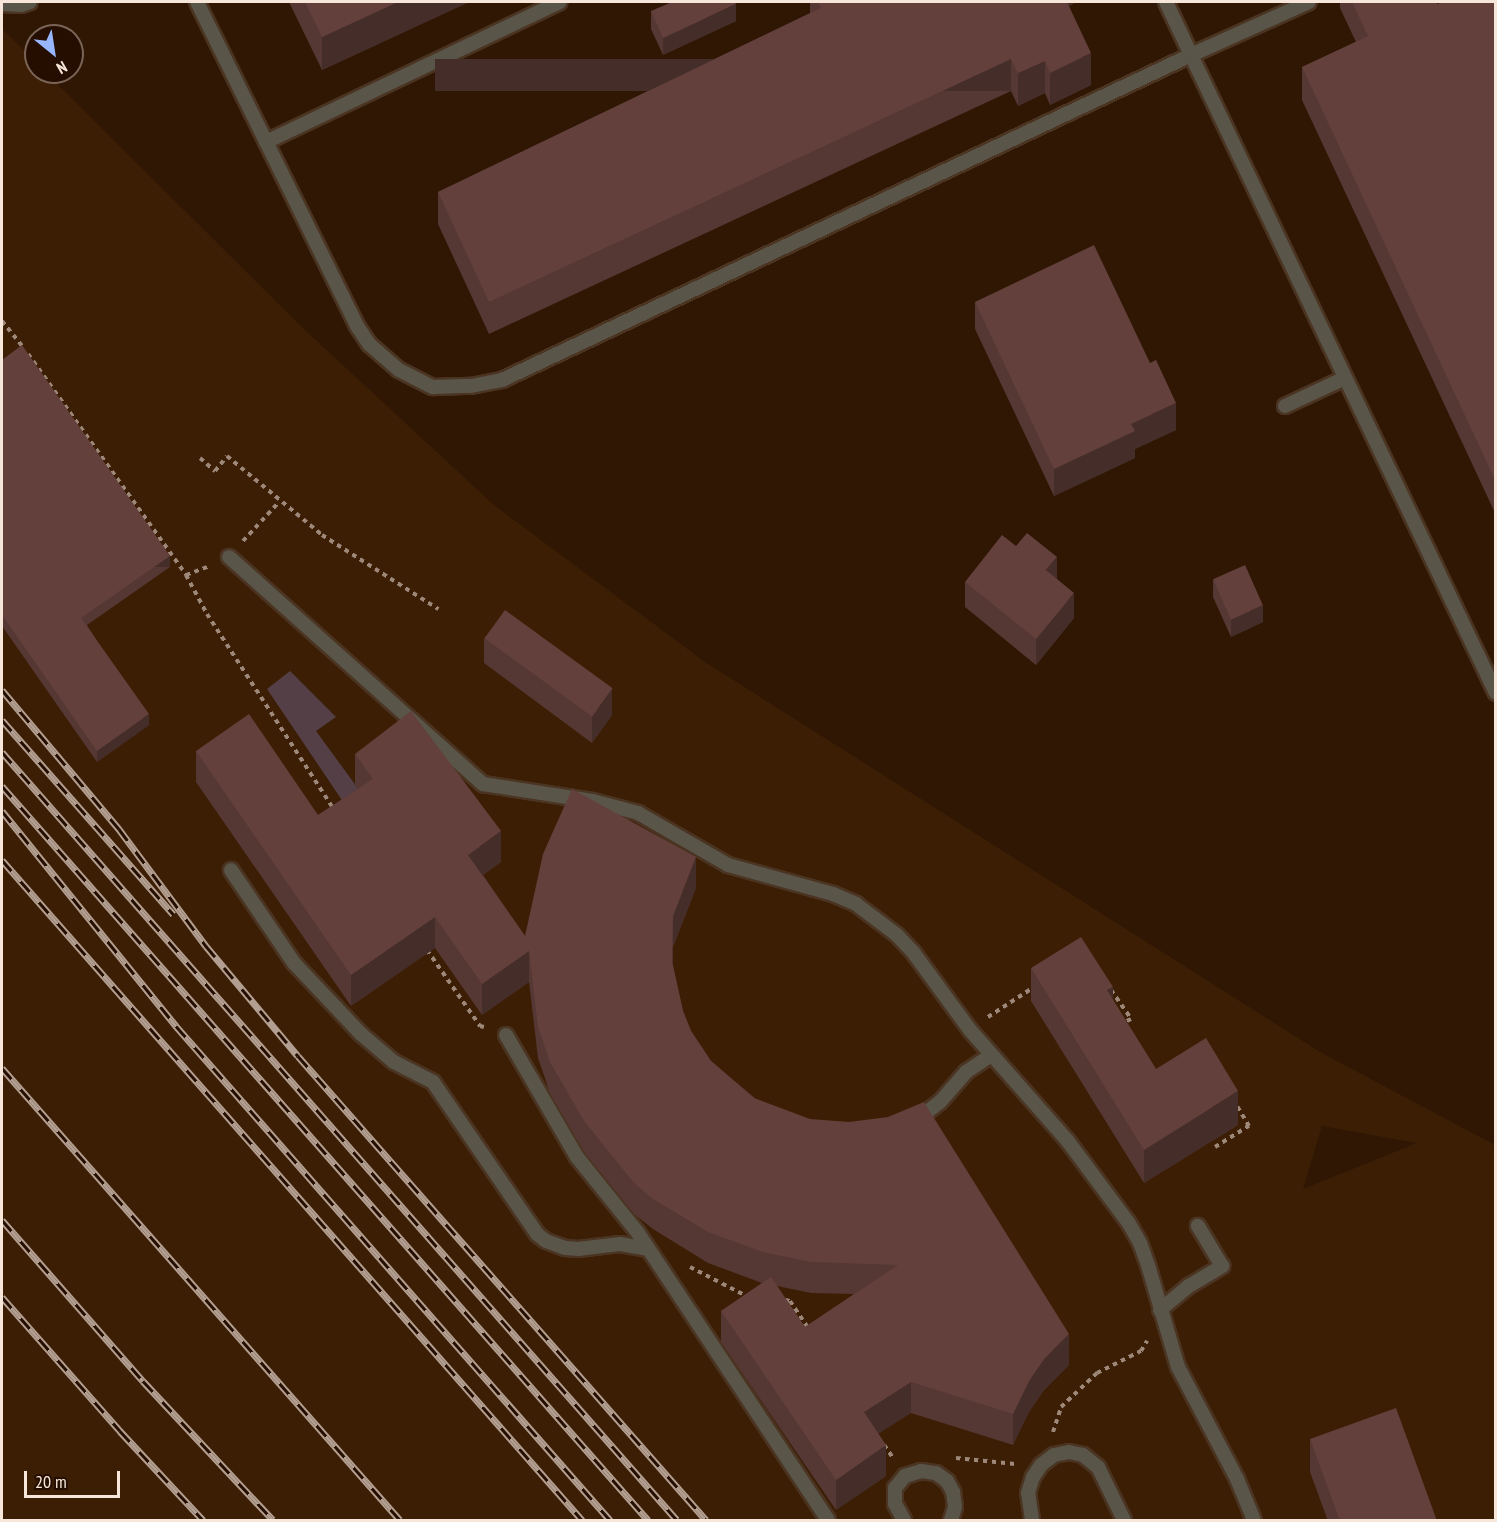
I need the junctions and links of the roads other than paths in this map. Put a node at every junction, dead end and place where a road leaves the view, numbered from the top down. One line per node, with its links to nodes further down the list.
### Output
1 (30, 2): 6 (lane)
2 (197, 2): 8 (lane)
3 (559, 2): 8 (lane)
4 (1166, 2): 7 (lane)
5 (1309, 2): 7 (lane)
6 (2, 4)
7 (1191, 55): 8 (lane); 9 (lane)
8 (266, 142)
9 (1345, 378): 10 (lane); 12 (lane)
10 (1285, 406)
11 (228, 557): 15 (lane)
12 (1496, 693)
13 (231, 870): 18 (lane)
14 (506, 1035): 18 (lane)
15 (991, 1055): 16 (lane); 19 (lane)
16 (918, 1119)
17 (1198, 1226): 19 (lane)
18 (648, 1249): 20 (lane)
19 (1160, 1310): 25 (lane)
20 (828, 1521)
21 (904, 1521): 22 (lane)
22 (951, 1521)
23 (1032, 1521): 24 (lane)
24 (1124, 1521)
25 (1254, 1521)

